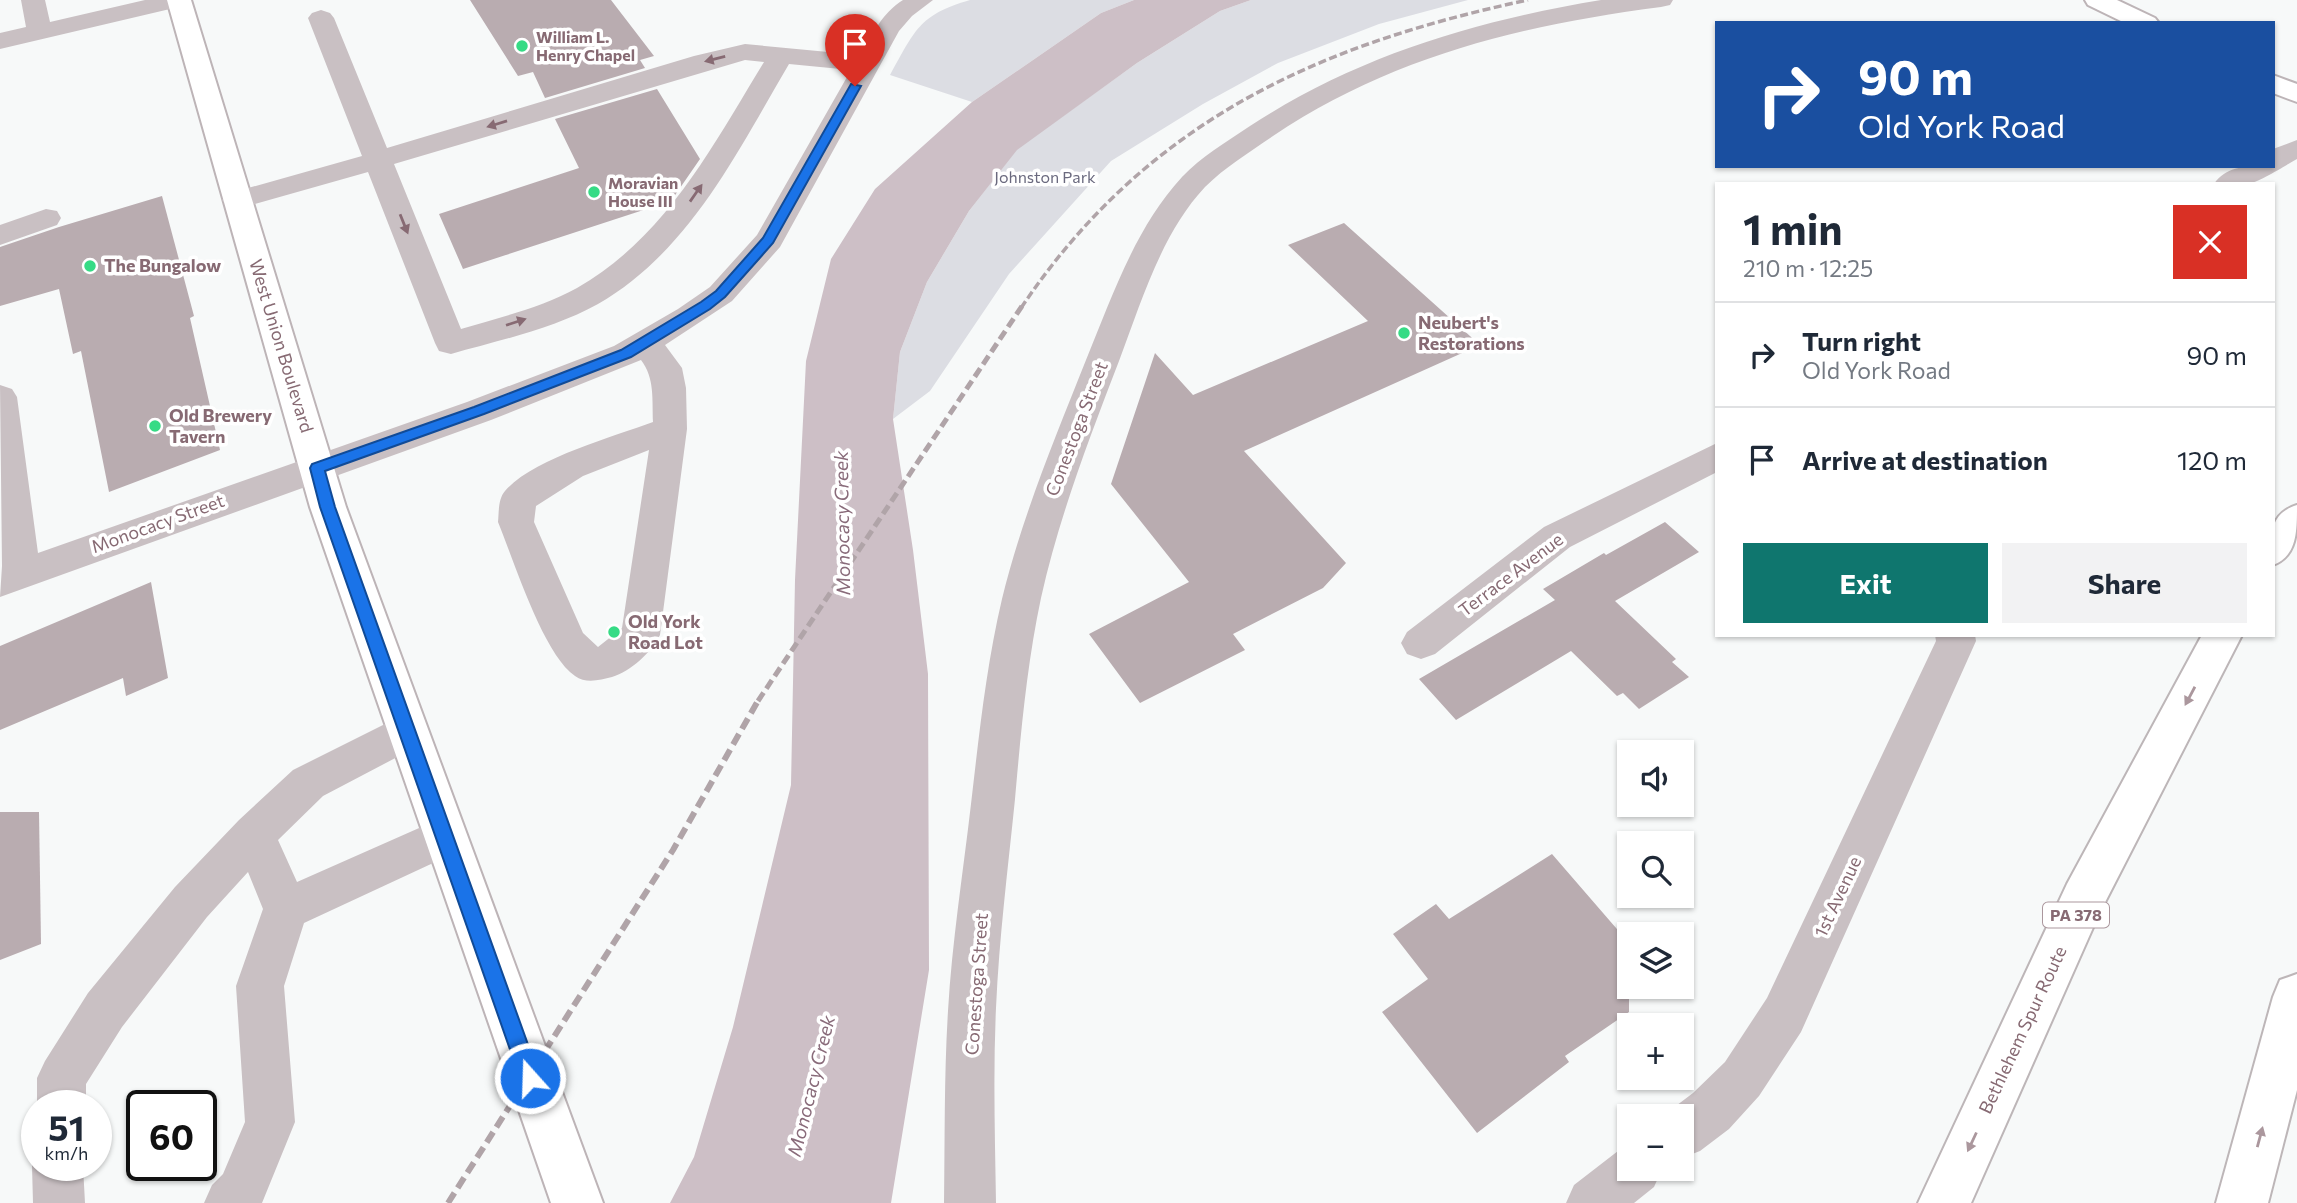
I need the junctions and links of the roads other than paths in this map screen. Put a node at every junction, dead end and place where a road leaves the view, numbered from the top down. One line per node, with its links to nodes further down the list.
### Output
1 (33, 0): 8 (street)
2 (178, 0): 8 (street); 19 (main road, West Union Boulevard)
3 (921, 0): 11 (street, Monocacy Street)
4 (1661, 0): 45 (street, Conestoga Street)
5 (2097, 0): 7 (main road)
6 (321, 18): 16 (street)
7 (2142, 21)
8 (40, 32): 9 (street)
9 (0, 41)
10 (782, 54): 11 (street); 16 (street, one-way to 16); 16 (street, one-way to 10)
11 (867, 64): 22 (street, Monocacy Street)
12 (2275, 84): 13 (main road)
13 (2297, 94)
14 (2297, 148): 15 (street)
15 (2275, 159)
16 (378, 160): 19 (street)
17 (2258, 168): 18 (street)
18 (2232, 182)
19 (237, 200): 26 (main road, West Union Boulevard)
20 (46, 218): 21 (street)
21 (0, 236)
22 (646, 343): 24 (street); 26 (street, Monocacy Street)
23 (0, 397): 29 (street)
24 (670, 429): 24 (street)
25 (1715, 457): 32 (street, Terrace Avenue)
26 (317, 468): 29 (street, Monocacy Street); 33 (main road, West Union Boulevard)
27 (2297, 519): 28 (main road)
28 (2275, 548)
29 (11, 578)
30 (1955, 637): 39 (street, 1st Avenue)
31 (2221, 637): 47 (main road, Bethlehem Spur Route / PA 378, one-way to 47)
32 (1421, 643)
33 (407, 731): 34 (street); 35 (main road, West Union Boulevard)
34 (254, 834): 36 (street); 38 (street)
35 (444, 837): 36 (street); 44 (main road, West Union Boulevard)
36 (286, 909): 43 (street)
37 (2297, 997): 48 (main road, one-way to 37)
38 (62, 1090)
39 (1694, 1124)
40 (58, 1181): 42 (street)
41 (1620, 1181): 46 (street)
42 (59, 1203)
43 (230, 1203)
44 (577, 1203)
45 (970, 1203)
46 (1592, 1203)
47 (1944, 1203)
48 (2242, 1203)

